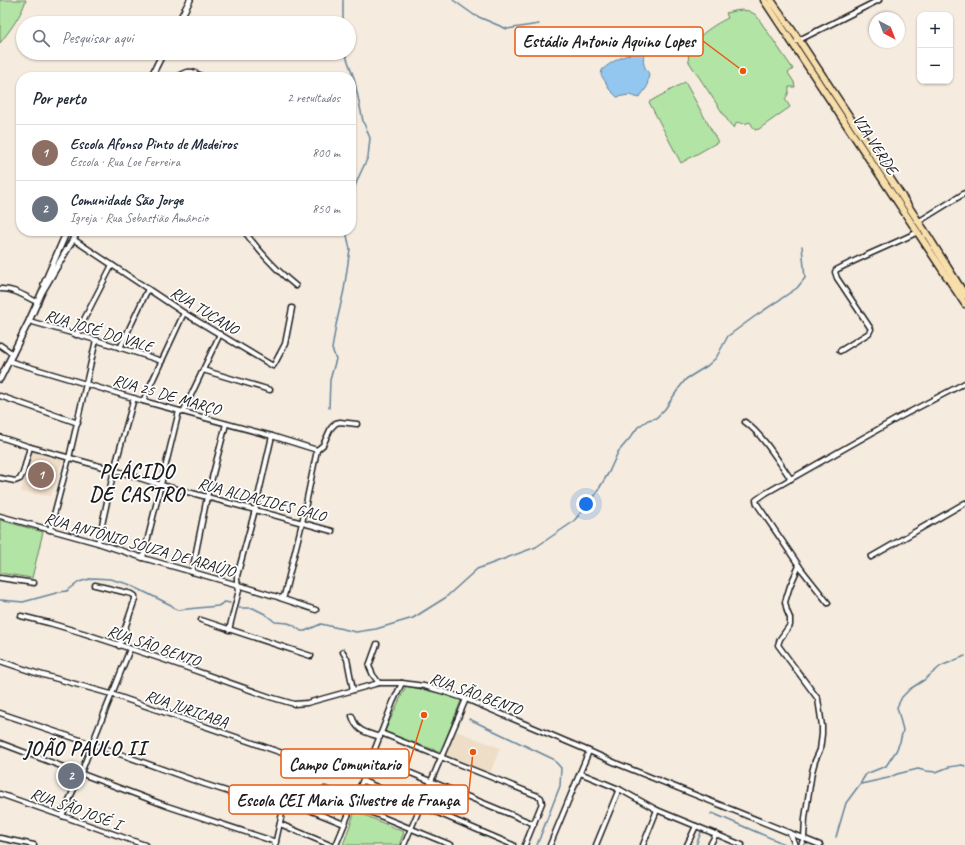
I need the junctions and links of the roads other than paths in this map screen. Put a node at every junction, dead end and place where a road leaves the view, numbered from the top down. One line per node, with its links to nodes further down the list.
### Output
1 (190, 0): 5 (street)
2 (764, 0): 6 (main road, VIA VERDE)
3 (771, 0): 6 (main road, VIA VERDE)
4 (879, 0): 6 (street)
5 (182, 16)
6 (796, 42): 10 (main road, VIA VERDE); 11 (main road, VIA VERDE)
7 (160, 60): 8 (street)
8 (154, 72)
9 (965, 193): 10 (street)
10 (918, 223): 21 (main road, VIA VERDE)
11 (918, 232): 23 (main road, VIA VERDE); 32 (street)
12 (65, 236): 20 (street)
13 (75, 236): 15 (street)
14 (248, 236): 17 (street)
15 (73, 239): 16 (street, RUA TUCANO); 20 (street)
16 (112, 265): 19 (street, RUA TUCANO); 28 (street)
17 (296, 286)
18 (0, 289): 22 (street)
19 (148, 289): 25 (street, RUA TUCANO); 31 (street)
20 (42, 292): 22 (street)
21 (965, 295)
22 (37, 302): 26 (street)
23 (965, 304)
24 (292, 308): 27 (street, RUA TUCANO)
25 (184, 313): 27 (street, RUA TUCANO); 35 (street)
26 (29, 321): 28 (street, RUA JOSÉ DO VALE); 33 (street)
27 (220, 334): 36 (street)
28 (76, 335): 29 (street, RUA JOSÉ DO VALE)
29 (96, 340): 31 (street, RUA JOSÉ DO VALE); 38 (street)
30 (0, 345): 33 (street)
31 (120, 348): 35 (street, RUA JOSÉ DO VALE)
32 (840, 351)
33 (13, 354): 34 (street)
34 (9, 361): 37 (street); 38 (street, RUA 25 DE MARÇO)
35 (162, 361): 43 (street)
36 (203, 370): 40 (street); 44 (street)
37 (1, 376)
38 (86, 383): 42 (street, RUA 25 DE MARÇO); 46 (street)
39 (965, 383): 56 (street)
40 (270, 390)
41 (0, 396): 46 (street)
42 (134, 398): 43 (street, RUA 25 DE MARÇO); 54 (street)
43 (143, 401): 44 (street, RUA 25 DE MARÇO)
44 (181, 412): 47 (street, RUA 25 DE MARÇO); 57 (street)
45 (745, 422): 56 (street)
46 (78, 423): 53 (street)
47 (226, 424): 49 (street, RUA 25 DE MARÇO); 58 (street)
48 (357, 424): 52 (street)
49 (272, 436): 52 (street, RUA 25 DE MARÇO); 60 (street)
50 (0, 437): 51 (street, RUA ALDACIDES GALO)
51 (30, 447): 53 (street, RUA ALDACIDES GALO); 55 (street)
52 (317, 450): 62 (street)
53 (69, 458): 54 (street, RUA ALDACIDES GALO); 63 (street)
54 (114, 470): 57 (street, RUA ALDACIDES GALO); 65 (street)
55 (0, 478)
56 (791, 479): 68 (street)
57 (161, 485): 58 (street, RUA ALDACIDES GALO); 67 (street)
58 (208, 497): 60 (street, RUA ALDACIDES GALO); 69 (street)
59 (965, 503): 66 (street)
60 (255, 510): 62 (street, RUA ALDACIDES GALO); 72 (street)
61 (0, 516): 63 (street, RUA ANTÔNIO SOUZA DE ARAÚJO)
62 (302, 523): 64 (street, RUA ALDACIDES GALO); 74 (street)
63 (50, 530): 65 (street, RUA ANTÔNIO SOUZA DE ARAÚJO)
64 (332, 531)
65 (98, 543): 67 (street, RUA ANTÔNIO SOUZA DE ARAÚJO)
66 (870, 557)
67 (143, 558): 69 (street, RUA ANTÔNIO SOUZA DE ARAÚJO)
68 (799, 566): 75 (street); 121 (street)
69 (192, 572): 72 (street, RUA ANTÔNIO SOUZA DE ARAÚJO)
70 (0, 578): 71 (street)
71 (34, 583)
72 (238, 584): 74 (street, RUA ANTÔNIO SOUZA DE ARAÚJO); 79 (street)
73 (95, 585): 81 (street)
74 (280, 598): 76 (street)
75 (828, 603)
76 (316, 610)
77 (21, 616): 81 (street, RUA SÃO BENTO)
78 (201, 620): 79 (street)
79 (229, 630): 84 (street)
80 (377, 644): 86 (street)
81 (119, 646): 82 (street, RUA SÃO BENTO)
82 (130, 649): 88 (street, RUA SÃO BENTO); 89 (street)
83 (343, 652): 88 (street)
84 (311, 656)
85 (0, 662): 89 (street, RUA JURICABA)
86 (378, 683): 87 (street, RUA SÃO BENTO); 88 (street, RUA SÃO BENTO)
87 (402, 684): 90 (street, RUA SÃO BENTO); 93 (street)
88 (353, 690)
89 (111, 694): 95 (street); 99 (street, RUA JURICABA)
90 (466, 699): 96 (street, RUA SÃO BENTO); 97 (street)
91 (0, 713): 95 (street)
92 (352, 716): 93 (street)
93 (381, 735): 97 (street); 98 (street)
94 (0, 743): 100 (street)
95 (92, 744): 100 (street); 110 (street)
96 (589, 751): 101 (street); 118 (street, RUA SÃO BENTO)
97 (442, 756): 103 (street); 115 (street)
98 (372, 757): 99 (street); 103 (street)
99 (366, 772): 102 (street)
100 (81, 773): 112 (street); 122 (street)
101 (580, 773): 105 (street); 133 (street)
102 (363, 781): 107 (street); 109 (street)
103 (431, 782): 109 (street); 115 (street)
104 (325, 789): 107 (street)
105 (619, 789): 111 (street); 134 (street)
106 (0, 794): 112 (street, RUA SÃO JOSÉ I)
107 (355, 799): 108 (street)
108 (353, 805): 114 (street); 117 (street)
109 (421, 807): 117 (street); 131 (street)
110 (283, 809): 113 (street); 114 (street)
111 (657, 810): 116 (street); 135 (street)
112 (62, 816): 126 (street, RUA SÃO JOSÉ I)
113 (280, 824): 122 (street); 127 (street)
114 (344, 824): 128 (street)
115 (534, 824): 132 (street)
116 (696, 826): 119 (street); 136 (street)
117 (412, 828): 123 (street); 129 (street)
118 (790, 833): 121 (street, RUA SÃO BENTO); 139 (street)
119 (716, 834): 137 (street); 138 (street)
120 (0, 838): 124 (street)
121 (804, 838): 140 (street); 141 (street, RUA SÃO BENTO)
122 (276, 843)
123 (441, 843): 130 (street)
124 (27, 844): 125 (street)
125 (34, 845)
126 (145, 845)
127 (330, 845)
128 (336, 845)
129 (404, 845)
130 (451, 845)
131 (513, 845)
132 (525, 845)
133 (550, 845)
134 (596, 845)
135 (643, 845)
136 (687, 845)
137 (710, 845)
138 (742, 845)
139 (796, 845)
140 (801, 845)
141 (818, 845)

